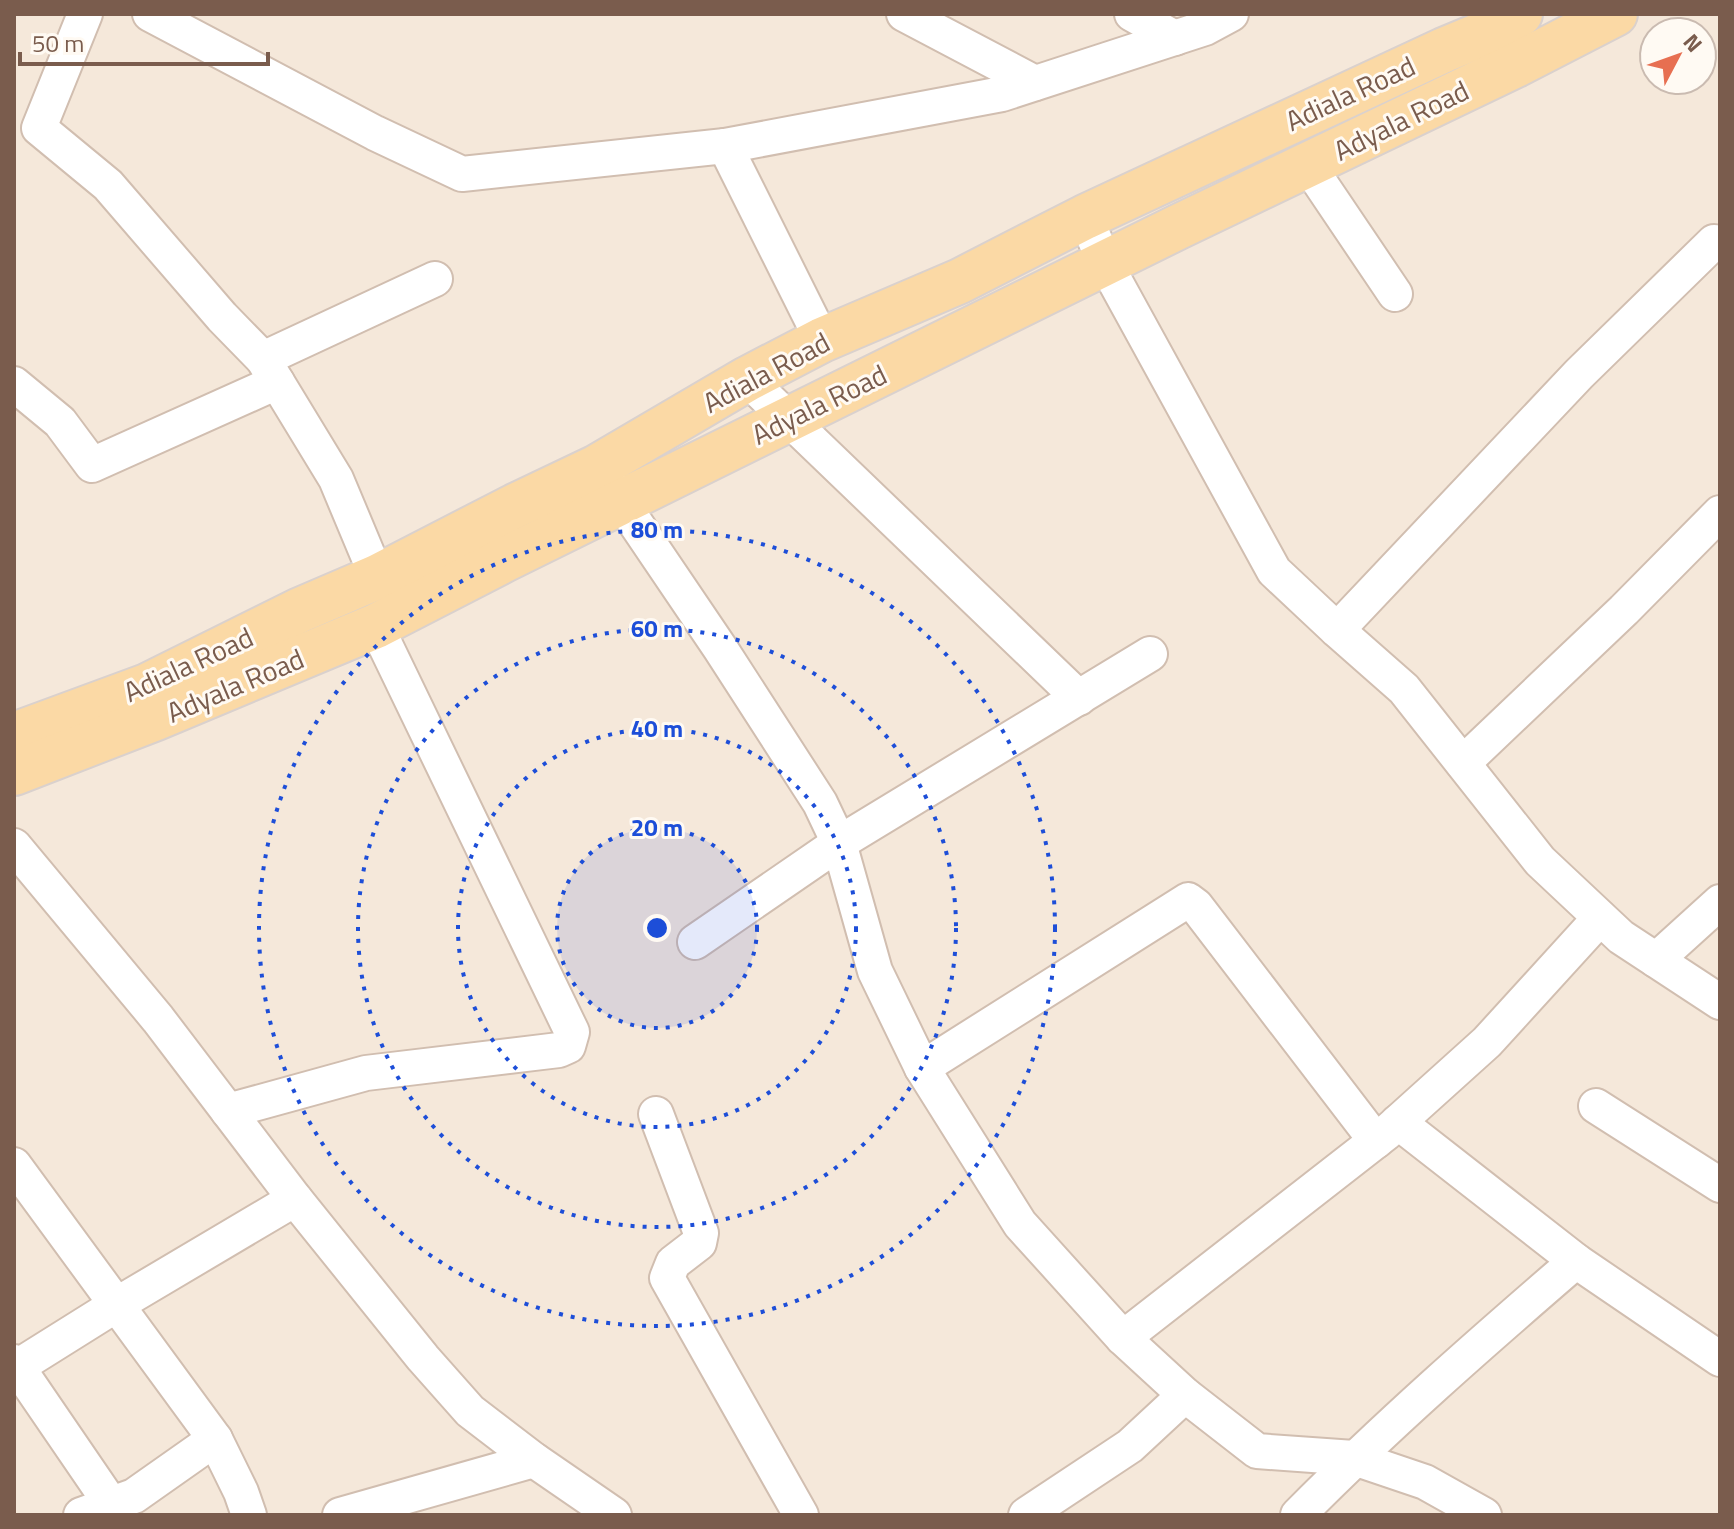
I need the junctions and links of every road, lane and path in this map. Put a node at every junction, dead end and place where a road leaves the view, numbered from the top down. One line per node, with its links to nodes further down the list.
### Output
1 (85, 14): 11 (street)
2 (150, 14): 12 (street)
3 (904, 14): 10 (street)
4 (1132, 14): 9 (street)
5 (1231, 14): 9 (street)
6 (1520, 14): 8 (main road, Adiala Road)
7 (1615, 14): 13 (main road, Adyala Road)
8 (1472, 25): 14 (main road, Adiala Road)
9 (1175, 38): 10 (street)
10 (1035, 83): 12 (street)
11 (27, 122): 20 (street)
12 (725, 146): 19 (street)
13 (1308, 165): 16 (main road, Adyala Road); 18 (street)
14 (1085, 217): 16 (street); 19 (main road, Adiala Road)
15 (1714, 242): 28 (street)
16 (1105, 263): 23 (main road, Adyala Road); 28 (street)
17 (435, 279): 20 (street)
18 (1395, 294)
19 (822, 340): 21 (main road, Adiala Road)
20 (270, 371): 22 (street); 26 (street)
21 (747, 379): 23 (street); 24 (main road, Adiala Road)
22 (14, 384)
23 (789, 419): 24 (main road, Adyala Road); 30 (street)
24 (609, 484): 26 (main road, Adiala Road); 27 (main road, Adyala Road); 34 (street)
25 (1720, 513): 32 (street)
26 (377, 577): 31 (main road, Adiala Road)
27 (376, 626): 33 (main road, Adyala Road); 43 (street)
28 (1337, 630): 32 (street)
29 (1150, 654): 30 (street)
30 (1079, 698): 34 (street)
31 (14, 735)
32 (1463, 763): 37 (street)
33 (14, 773)
34 (839, 843): 38 (street); 41 (street)
35 (14, 846): 43 (street)
36 (1720, 902): 39 (street)
37 (1600, 918): 39 (street); 45 (street)
38 (695, 942)
39 (1656, 960): 40 (street)
40 (1720, 1002)
41 (922, 1068): 45 (street); 51 (street)
42 (1596, 1106): 47 (street)
43 (228, 1111): 48 (street)
44 (656, 1114): 63 (street)
45 (1387, 1131): 49 (street); 51 (street)
46 (14, 1165): 50 (street)
47 (1720, 1185)
48 (295, 1199): 50 (street); 57 (street)
49 (1576, 1261): 52 (street); 56 (street)
50 (116, 1305): 53 (street); 55 (street)
51 (1123, 1338): 54 (street)
52 (1720, 1359)
53 (16, 1365): 59 (street)
54 (1185, 1395): 56 (street); 64 (street)
55 (215, 1439): 59 (street); 60 (street)
56 (1354, 1458): 65 (street); 66 (street)
57 (534, 1460): 58 (street); 62 (street)
58 (396, 1507): 61 (street)
59 (96, 1510)
60 (249, 1515)
61 (340, 1515)
62 (614, 1515)
63 (801, 1515)
64 (1026, 1515)
65 (1298, 1515)
66 (1484, 1515)

